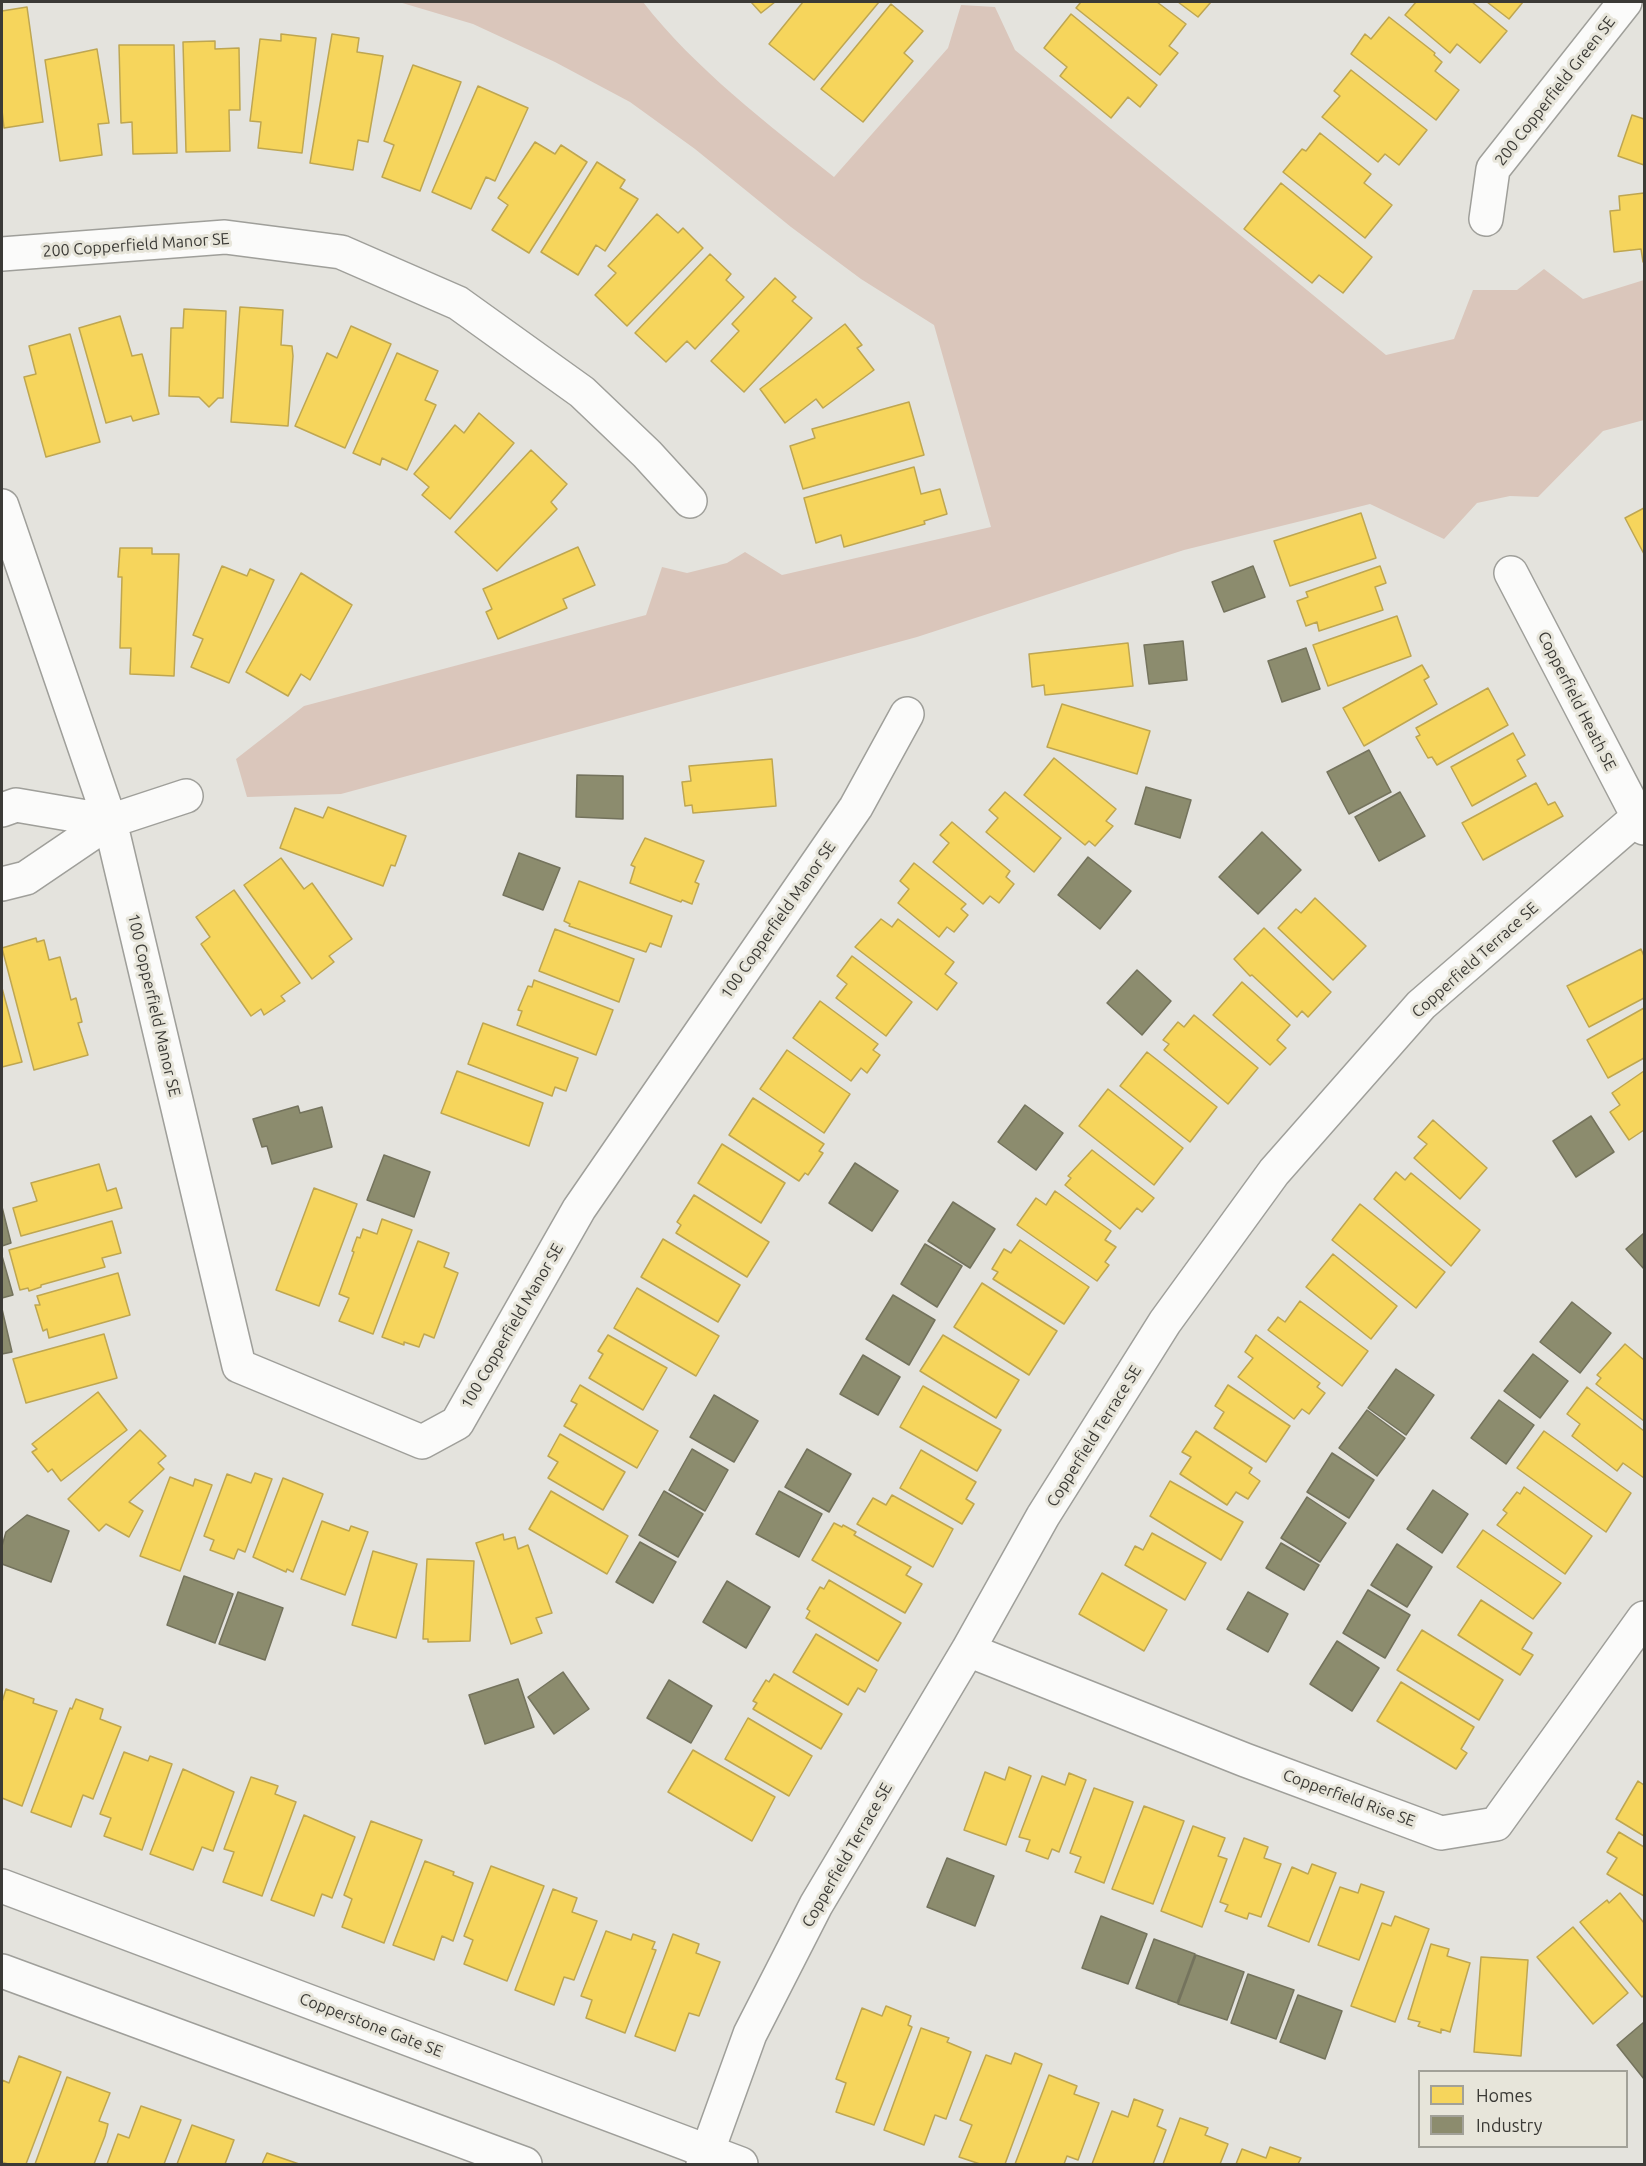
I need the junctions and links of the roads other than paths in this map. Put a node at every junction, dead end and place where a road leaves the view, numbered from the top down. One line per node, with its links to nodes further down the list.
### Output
1 (1626, 2): 2 (street, 200 Copperfield Green SE)
2 (1486, 219)
3 (2, 254): 4 (street, 200 Copperfield Manor SE)
4 (690, 501)
5 (2, 506): 10 (street)
6 (1511, 573): 11 (street, Copperfield Heath SE)
7 (907, 714): 10 (street, 100 Copperfield Manor SE)
8 (186, 796): 10 (street)
9 (2, 810): 10 (street)
10 (110, 821): 12 (street)
11 (1641, 822): 14 (street, Copperfield Terrace SE)
12 (2, 884)
13 (1644, 1618): 14 (street, Copperfield Rise SE)
14 (968, 1650): 17 (street, Copperfield Terrace SE)
15 (2, 1886): 17 (street, Copperstone Gate SE)
16 (2, 1971): 18 (street)
17 (704, 2158): 19 (street, Copperstone Gate SE)
18 (525, 2164)
19 (741, 2164)

